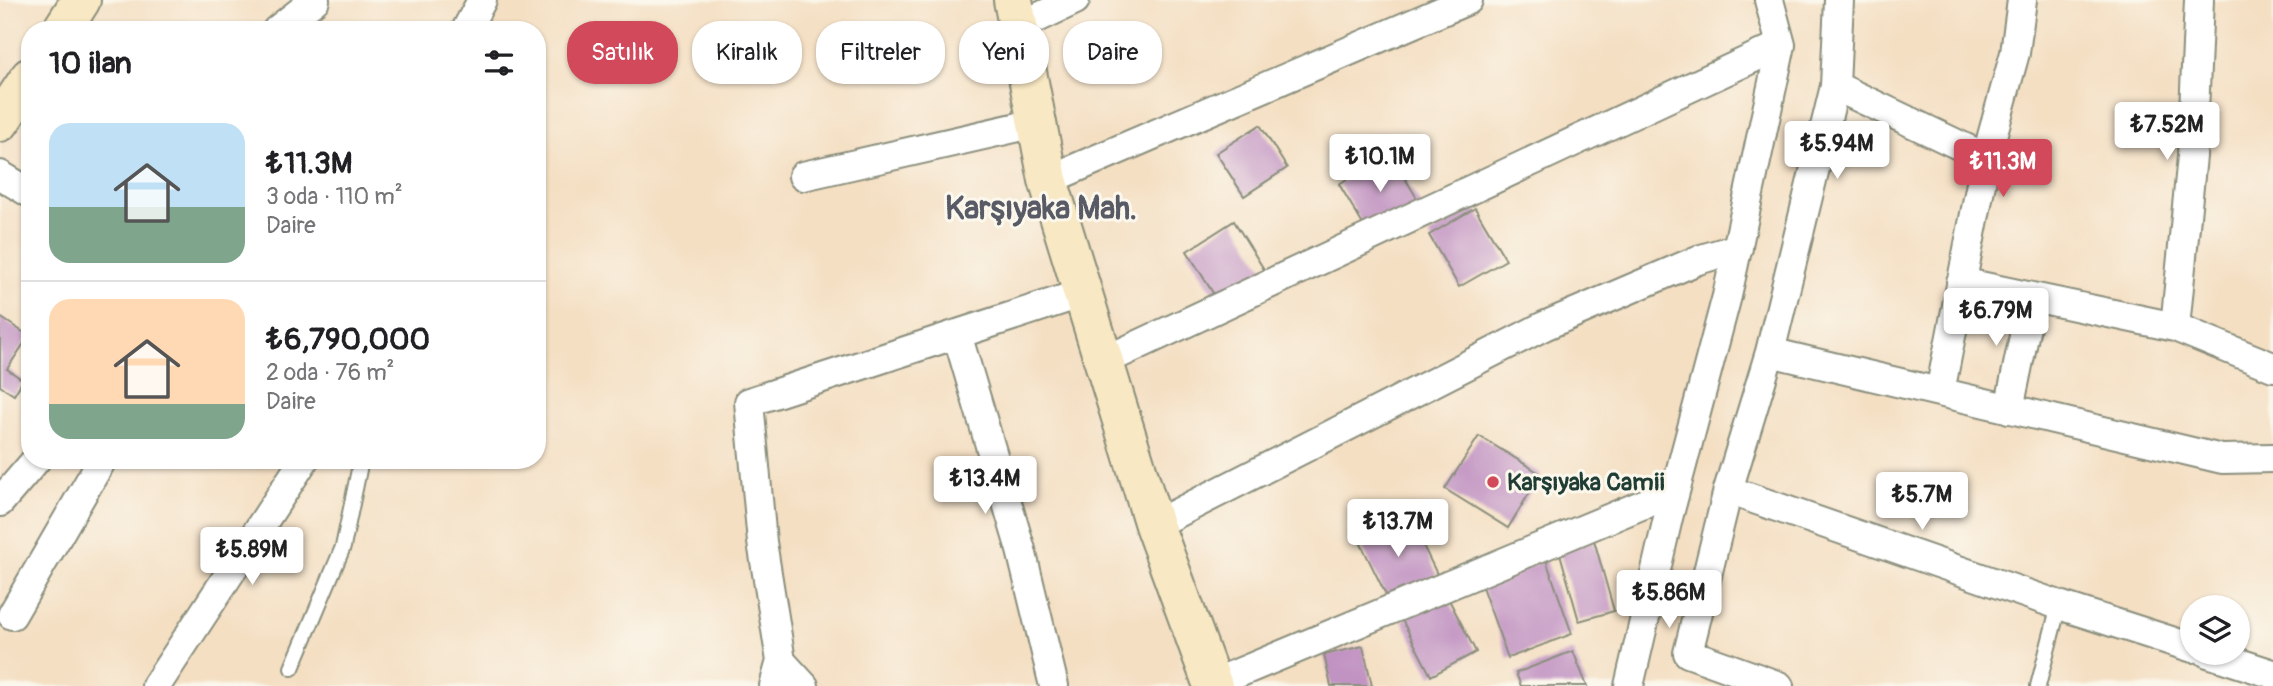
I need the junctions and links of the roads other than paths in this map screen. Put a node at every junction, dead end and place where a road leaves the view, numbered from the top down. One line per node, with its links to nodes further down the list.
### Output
1 (80, 0): 11 (street)
2 (315, 0): 12 (street)
3 (482, 0): 13 (street)
4 (1075, 0): 10 (street)
5 (1468, 0): 22 (street)
6 (1769, 0): 14 (street)
7 (1839, 0): 15 (street)
8 (2022, 0): 19 (street)
9 (2199, 0): 28 (street)
10 (1015, 13): 18 (street)
11 (67, 21)
12 (288, 21)
13 (471, 21)
14 (1781, 45): 24 (street); 31 (street)
15 (1835, 86): 19 (street); 30 (street)
16 (21, 91): 17 (street)
17 (0, 122)
18 (1037, 123): 21 (street); 22 (street)
19 (1986, 158): 25 (street)
20 (0, 176): 23 (street)
21 (803, 176)
22 (1048, 180): 26 (street)
23 (21, 188)
24 (1738, 248): 41 (street); 43 (street)
25 (1961, 282): 27 (street); 33 (street)
26 (1083, 293): 29 (street); 31 (street)
27 (2032, 297): 28 (street); 34 (street)
28 (2175, 327): 32 (street)
29 (957, 334): 49 (street); 54 (street)
30 (1770, 352): 33 (street); 40 (street)
31 (1104, 361): 43 (street)
32 (2273, 367)
33 (1940, 392): 34 (street)
34 (2009, 408): 35 (street)
35 (2273, 458)
36 (28, 469): 42 (street)
37 (97, 469): 45 (street)
38 (298, 469): 52 (street)
39 (359, 469): 48 (lane)
40 (1728, 490): 44 (street); 56 (street)
41 (1675, 491): 51 (street); 55 (street)
42 (0, 502)
43 (1154, 525): 51 (street)
44 (2059, 605): 46 (street); 57 (lane)
45 (12, 615)
46 (2180, 644)
47 (2245, 665): 50 (street)
48 (292, 668)
49 (777, 674): 53 (street)
50 (2273, 674)
51 (1212, 685)
52 (156, 686)
53 (804, 686)
54 (1054, 686)
55 (1629, 686)
56 (1779, 686)
57 (2038, 686)

